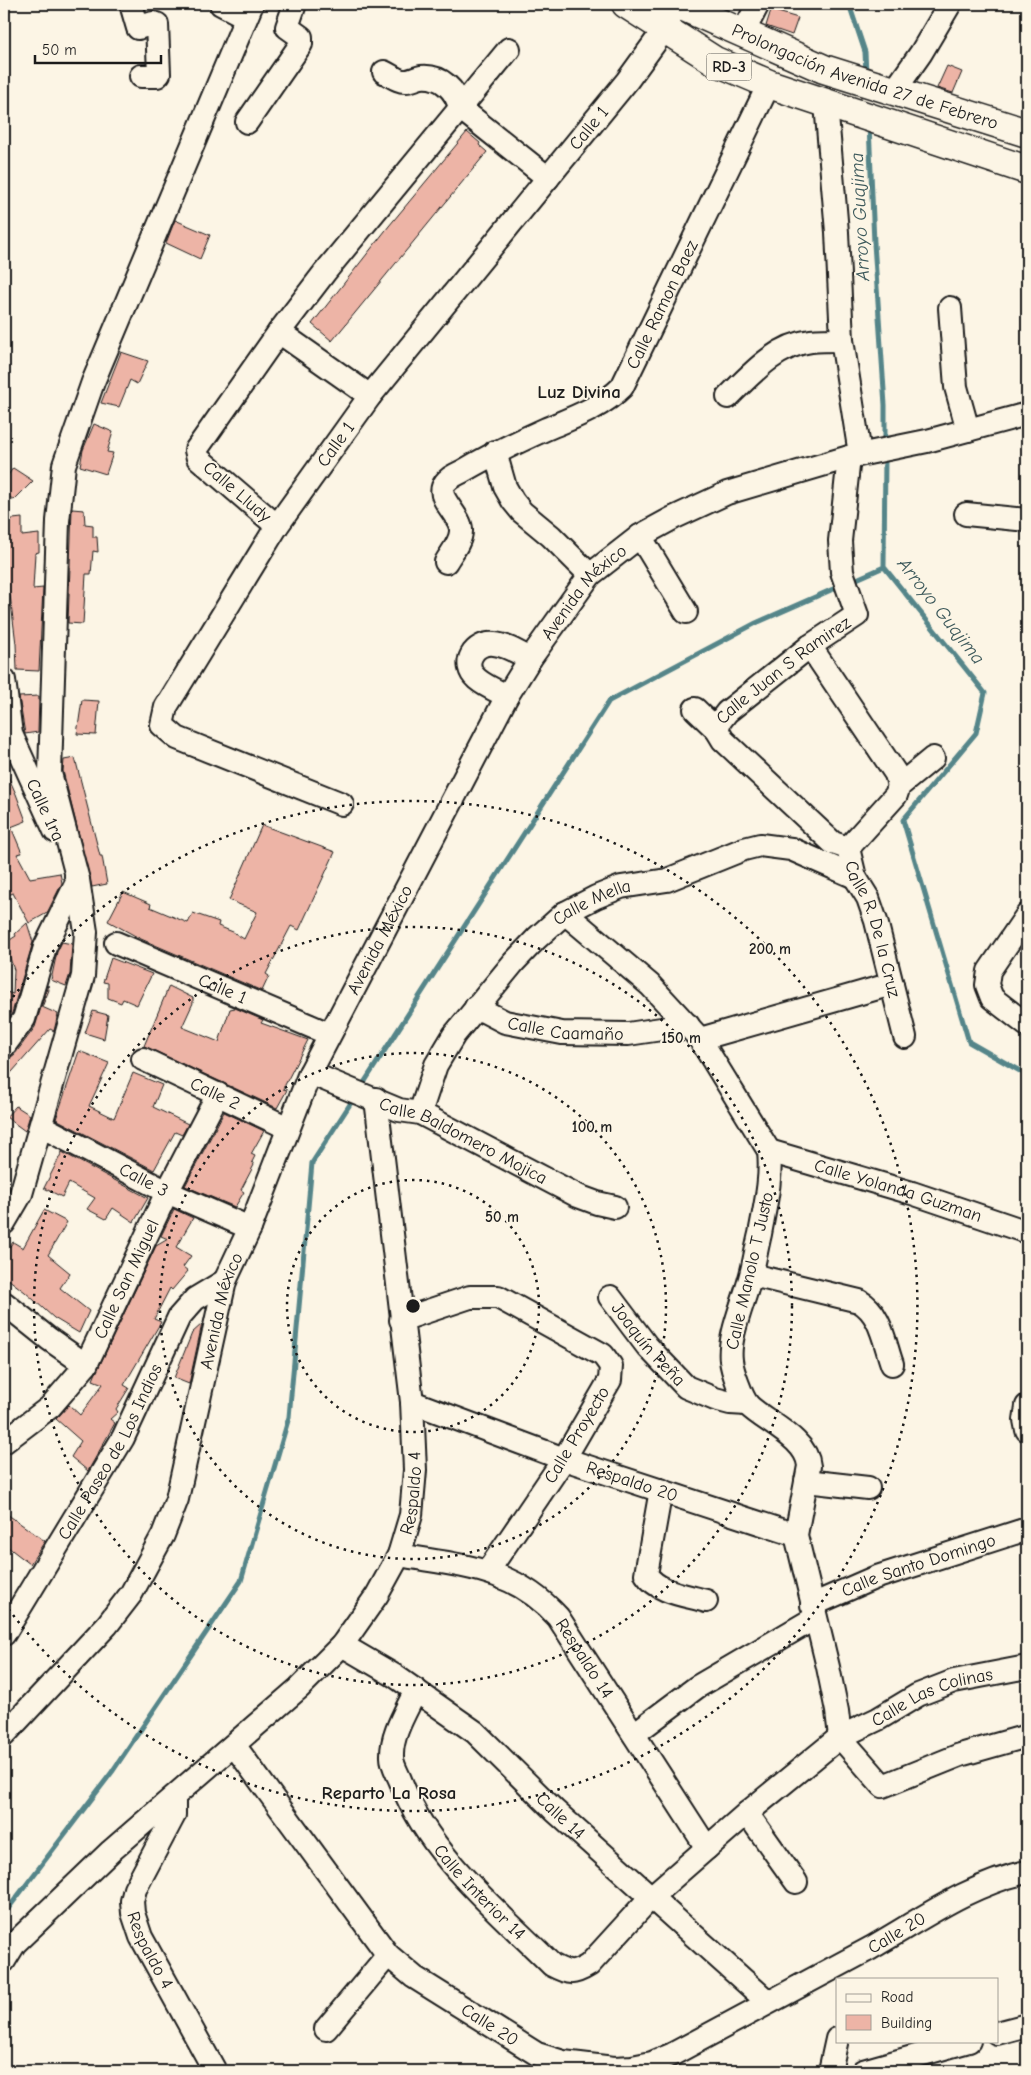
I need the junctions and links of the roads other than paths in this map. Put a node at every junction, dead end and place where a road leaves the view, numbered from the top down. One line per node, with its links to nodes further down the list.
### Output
1 (130, 4): 13 (street)
2 (221, 4): 8 (street)
3 (295, 4): 18 (street)
4 (626, 4): 9 (main road, Prolongación Avenida 27 de Febrero / RD-3)
5 (758, 4): 10 (street)
6 (950, 4): 15 (street)
7 (686, 5): 9 (street, Calle 1); 10 (main road, Prolongación Avenida 27 de Febrero / RD-3)
8 (249, 11): 49 (street)
9 (664, 30): 14 (main road, Prolongación Avenida 27 de Febrero / RD-3); 21 (street, Calle 1)
10 (743, 33): 15 (main road, Prolongación Avenida 27 de Febrero / RD-3)
11 (509, 49): 17 (street)
12 (384, 72): 17 (street)
13 (141, 76)
14 (769, 84): 16 (main road, Prolongación Avenida 27 de Febrero / RD-3); 29 (street, Calle Ramon Baez)
15 (895, 90): 19 (main road, Prolongación Avenida 27 de Febrero / RD-3)
16 (834, 107): 20 (main road, Prolongación Avenida 27 de Febrero / RD-3); 24 (street)
17 (460, 108): 21 (street); 23 (street)
18 (247, 122)
19 (1027, 133)
20 (1027, 170)
21 (548, 178): 25 (street, Calle 1)
22 (950, 308): 28 (street)
23 (279, 332): 25 (street); 33 (street, Calle Lludy)
24 (842, 340): 26 (street); 30 (street)
25 (370, 396): 33 (street, Calle 1)
26 (728, 397)
27 (1027, 414): 28 (street, Avenida México)
28 (968, 430): 30 (street, Avenida México)
29 (495, 452): 35 (street, Calle Ramon Baez); 36 (street)
30 (854, 456): 34 (street, Avenida México); 38 (street, Calle Juan S Ramirez)
31 (966, 514): 32 (street)
32 (1027, 520)
33 (277, 526): 46 (street, Calle 1)
34 (640, 536): 36 (street, Avenida México); 37 (street)
35 (446, 562)
36 (590, 575): 39 (street, Avenida México)
37 (686, 612)
38 (810, 646): 43 (street, Calle Juan S Ramirez); 45 (street)
39 (530, 658): 41 (street, Avenida México); 41 (street)
40 (4, 680): 49 (street, Calle 1ra)
41 (507, 696): 57 (street, Avenida México)
42 (695, 709): 43 (street, Calle R. De la Cruz)
43 (717, 730): 47 (street, Calle R. De la Cruz)
44 (933, 758): 45 (street)
45 (899, 786): 47 (street)
46 (342, 804)
47 (848, 848): 48 (street, Calle R. De la Cruz)
48 (856, 877): 50 (street, Calle Mella); 53 (street, Calle R. De la Cruz)
49 (78, 880): 59 (street); 65 (street)
50 (565, 913): 54 (street, Calle Mella); 56 (street, Calle Manolo T Justo)
51 (1027, 915): 55 (street)
52 (116, 943): 57 (street, Calle 1)
53 (892, 984): 56 (street, Calle Caamaño); 58 (street, Calle R. De la Cruz)
54 (476, 1007): 56 (street, Calle Caamaño); 64 (street, Calle Mella)
55 (1027, 1025)
56 (694, 1032): 67 (street, Calle Manolo T Justo)
57 (329, 1034): 61 (street, Avenida México)
58 (905, 1037)
59 (4, 1046)
60 (143, 1059): 62 (street, Calle 2)
61 (310, 1073): 63 (street, Calle Baldomero Mojica); 66 (street, Avenida México)
62 (218, 1094): 66 (street, Calle 2); 68 (street, Calle San Miguel)
63 (376, 1099): 64 (street, Calle Baldomero Mojica); 77 (street, Respaldo 4)
64 (420, 1113): 69 (street, Calle Baldomero Mojica)
65 (41, 1126): 68 (street, Calle 3); 70 (street)
66 (288, 1128): 71 (street, Avenida México)
67 (769, 1151): 72 (street, Calle Yolanda Guzman); 73 (street, Calle Manolo T Justo)
68 (167, 1192): 71 (street, Calle 3); 79 (street, Calle San Miguel)
69 (616, 1207)
70 (4, 1223)
71 (250, 1228): 74 (street, Avenida México)
72 (1027, 1232)
73 (752, 1275): 78 (street); 81 (street, Calle Manolo T Justo)
74 (225, 1281): 95 (street, Calle Paseo de Los Indios); 100 (street, Avenida México)
75 (610, 1297): 81 (street, Joaquín Peña)
76 (4, 1303): 79 (street)
77 (401, 1320): 80 (street, Respaldo 4); 85 (street, Calle Proyecto)
78 (892, 1364)
79 (86, 1365): 84 (street, Calle San Miguel)
80 (412, 1402): 85 (street, Respaldo 20); 91 (street, Respaldo 4)
81 (747, 1404): 86 (street, Calle Manolo T Justo)
82 (1027, 1406): 83 (street)
83 (1027, 1430)
84 (4, 1442)
85 (564, 1459): 88 (street, Respaldo 20); 92 (street, Calle Proyecto)
86 (806, 1481): 87 (street); 90 (street, Calle Manolo T Justo)
87 (868, 1488)
88 (661, 1490): 90 (street, Respaldo 20); 93 (street)
89 (1027, 1529): 94 (street, Calle Santo Domingo)
90 (796, 1535): 94 (street, Calle Manolo T Justo)
91 (399, 1555): 92 (street, Respaldo 14); 96 (street, Respaldo 4)
92 (488, 1571): 99 (street, Respaldo 14)
93 (706, 1601)
94 (813, 1611): 99 (street, Calle Santo Domingo); 102 (street, Calle Manolo T Justo)
95 (4, 1634)
96 (342, 1645): 98 (street, Calle 14); 103 (street, Respaldo 4)
97 (1027, 1667): 102 (street, Calle Las Colinas)
98 (416, 1690): 109 (street, Calle 14); 109 (street, Calle Interior 14)
99 (634, 1734): 106 (street, Respaldo 14)
100 (4, 1735)
101 (1027, 1736): 102 (street)
102 (840, 1737): 105 (street, Calle Las Colinas)
103 (234, 1745): 104 (street, Respaldo 4); 110 (street, Calle 20)
104 (174, 1798): 111 (street, Respaldo 4); 119 (street, Respaldo 4)
105 (747, 1813): 106 (street, Calle Interior 14); 108 (street)
106 (707, 1848): 109 (street, Calle Interior 14)
107 (1027, 1872): 112 (street, Calle 20)
108 (796, 1882)
109 (650, 1897): 113 (street, Calle 14)
110 (388, 1954): 113 (street, Calle 20); 115 (street)
111 (4, 1961)
112 (842, 1971): 113 (street, Calle 20)
113 (768, 2002)
114 (1027, 2025): 116 (street)
115 (326, 2029)
116 (998, 2033)
117 (836, 2042): 120 (street)
118 (965, 2042): 121 (street)
119 (215, 2071)
120 (830, 2071)
121 (863, 2071)

